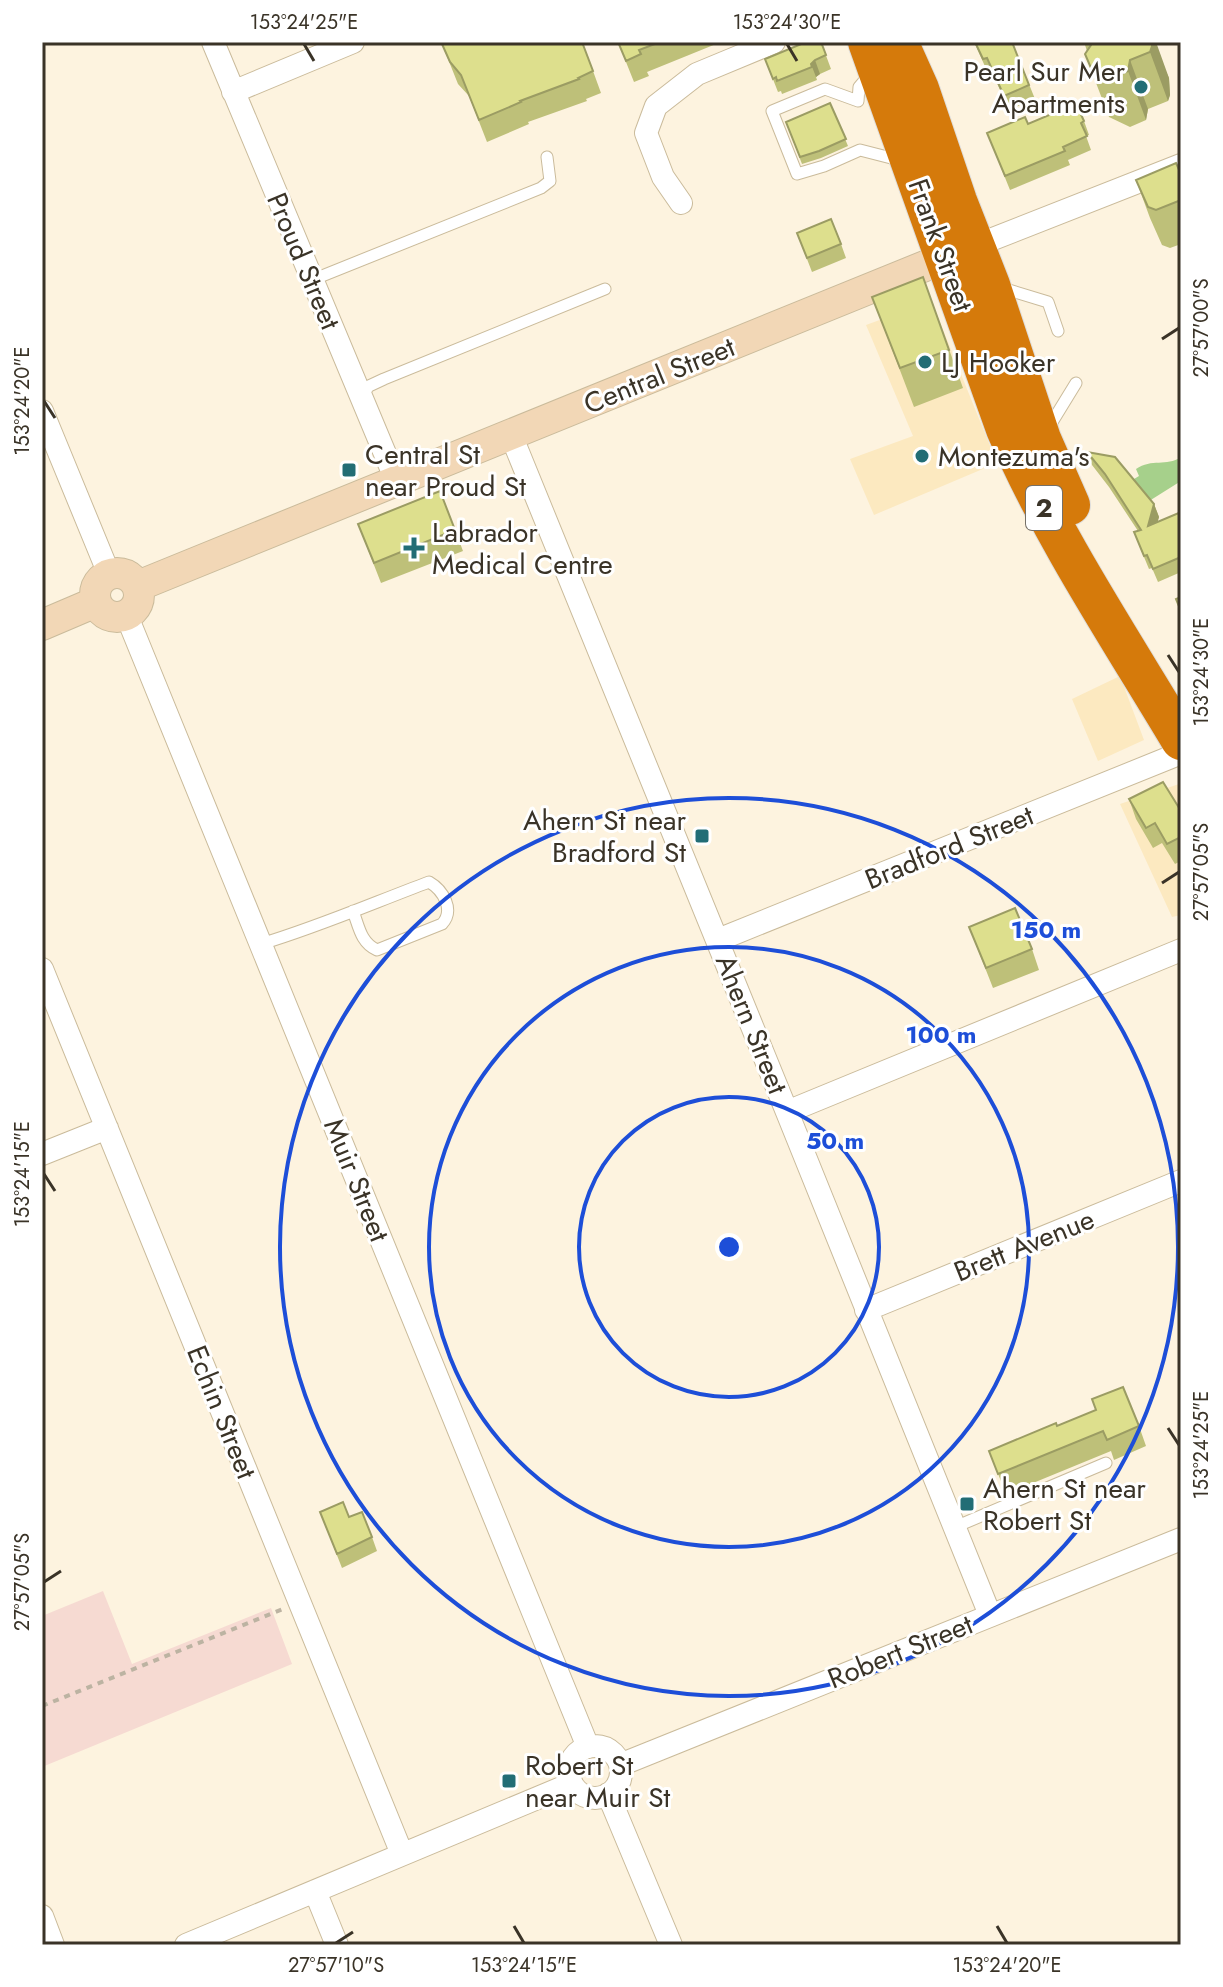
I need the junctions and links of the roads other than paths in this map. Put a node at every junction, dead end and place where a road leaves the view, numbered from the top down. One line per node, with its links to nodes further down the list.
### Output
1 (213, 42): 5 (street, Proud Street)
2 (353, 42): 5 (street)
3 (774, 42): 9 (street)
4 (881, 50): 7 (highway, Frank Street / 2); 7 (lane); 10 (highway, Frank Street / 2)
5 (233, 92): 11 (street, Proud Street)
6 (547, 157): 11 (lane)
7 (912, 164): 10 (highway, Frank Street / 2)
8 (1181, 165): 10 (street, Central Street)
9 (681, 203)
10 (960, 252): 12 (highway, Frank Street / 2); 18 (main road, Central Street); 27 (highway, Frank Street / 2)
11 (312, 280): 16 (street, Proud Street)
12 (990, 285): 14 (lane); 19 (highway, Frank Street / 2)
13 (605, 289): 16 (lane)
14 (1058, 331)
15 (1076, 383): 19 (lane)
16 (361, 396): 20 (street, Proud Street)
17 (42, 411): 21 (street)
18 (511, 435): 20 (main road, Central Street); 30 (street, Ahern Street)
19 (1041, 439): 26 (highway, Frank Street / 2)
20 (396, 480): 22 (main road, Central Street)
21 (109, 574): 22 (main road); 23 (main road)
22 (138, 586): 24 (main road)
23 (96, 602): 24 (main road); 25 (main road)
24 (126, 614): 31 (street, Muir Street)
25 (42, 625)
26 (1181, 695)
27 (1181, 740)
28 (1181, 753): 30 (street, Bradford Street)
29 (353, 911): 29 (lane); 31 (lane)
30 (718, 940): 34 (street, Ahern Street)
31 (261, 944): 43 (street, Muir Street)
32 (1181, 950): 34 (street)
33 (42, 969): 35 (street, Echin Street)
34 (787, 1112): 38 (street, Ahern Street)
35 (107, 1128): 36 (street); 47 (street, Echin Street)
36 (42, 1154)
37 (1181, 1181): 38 (street, Brett Avenue)
38 (866, 1310): 40 (street, Ahern Street)
39 (1106, 1463): 40 (lane)
40 (955, 1527): 42 (street, Ahern Street)
41 (1181, 1539): 42 (street, Robert Street)
42 (990, 1615): 44 (street, Robert Street)
43 (588, 1747): 44 (street); 45 (street)
44 (620, 1765): 46 (street)
45 (571, 1784): 46 (street); 47 (street)
46 (608, 1794): 53 (street)
47 (402, 1854): 48 (street)
48 (315, 1891): 51 (street); 52 (street)
49 (42, 1916): 50 (street)
50 (53, 1945)
51 (186, 1945)
52 (337, 1945)
53 (671, 1945)

